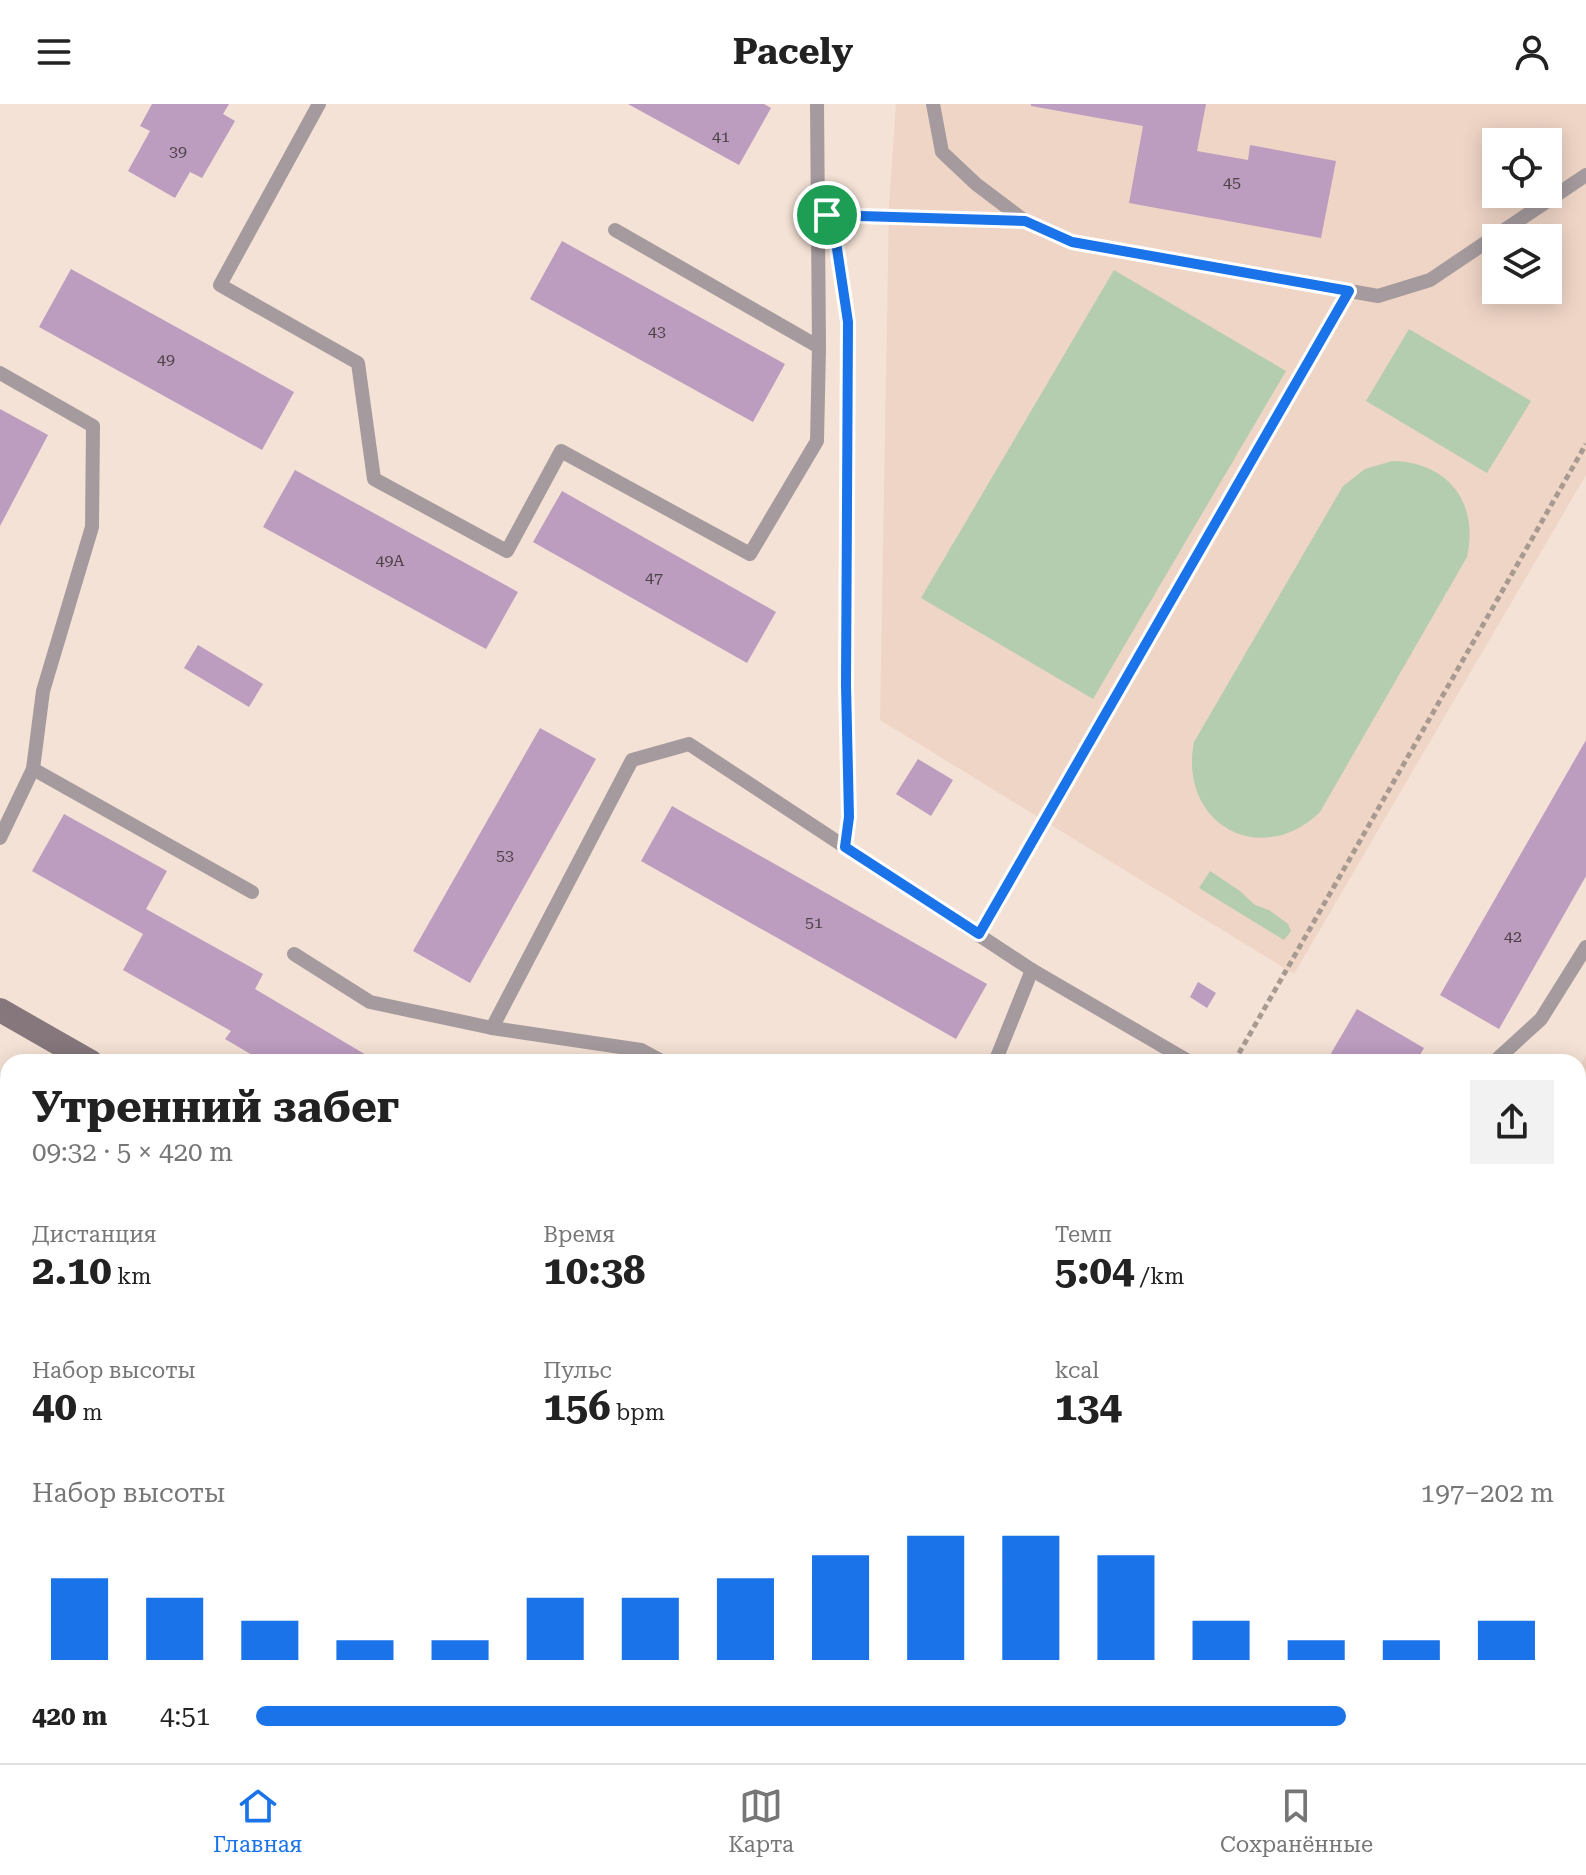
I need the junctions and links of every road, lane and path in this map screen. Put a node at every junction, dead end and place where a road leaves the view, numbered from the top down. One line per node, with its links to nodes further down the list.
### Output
1 (319, 104): 10 (lane)
2 (817, 104): 5 (lane)
3 (933, 104): 6 (lane)
4 (1586, 175): 8 (lane)
5 (817, 215): 6 (path); 10 (lane)
6 (1025, 221): 8 (lane)
7 (615, 230): 10 (lane)
8 (1349, 291): 17 (path)
9 (844, 295): 15 (path)
10 (819, 347)
11 (0, 373): 13 (lane)
12 (1586, 444): 27 (path)
13 (33, 769): 14 (lane); 16 (lane)
14 (0, 838)
15 (845, 847): 17 (lane); 22 (lane)
16 (252, 892)
17 (979, 934): 20 (lane)
18 (1586, 947): 28 (lane)
19 (294, 954): 22 (lane)
20 (1032, 970): 25 (lane); 26 (lane)
21 (0, 1010): 23 (street)
22 (492, 1028): 24 (lane)
23 (77, 1054)
24 (648, 1054)
25 (998, 1054)
26 (1176, 1054)
27 (1239, 1054)
28 (1503, 1054)

